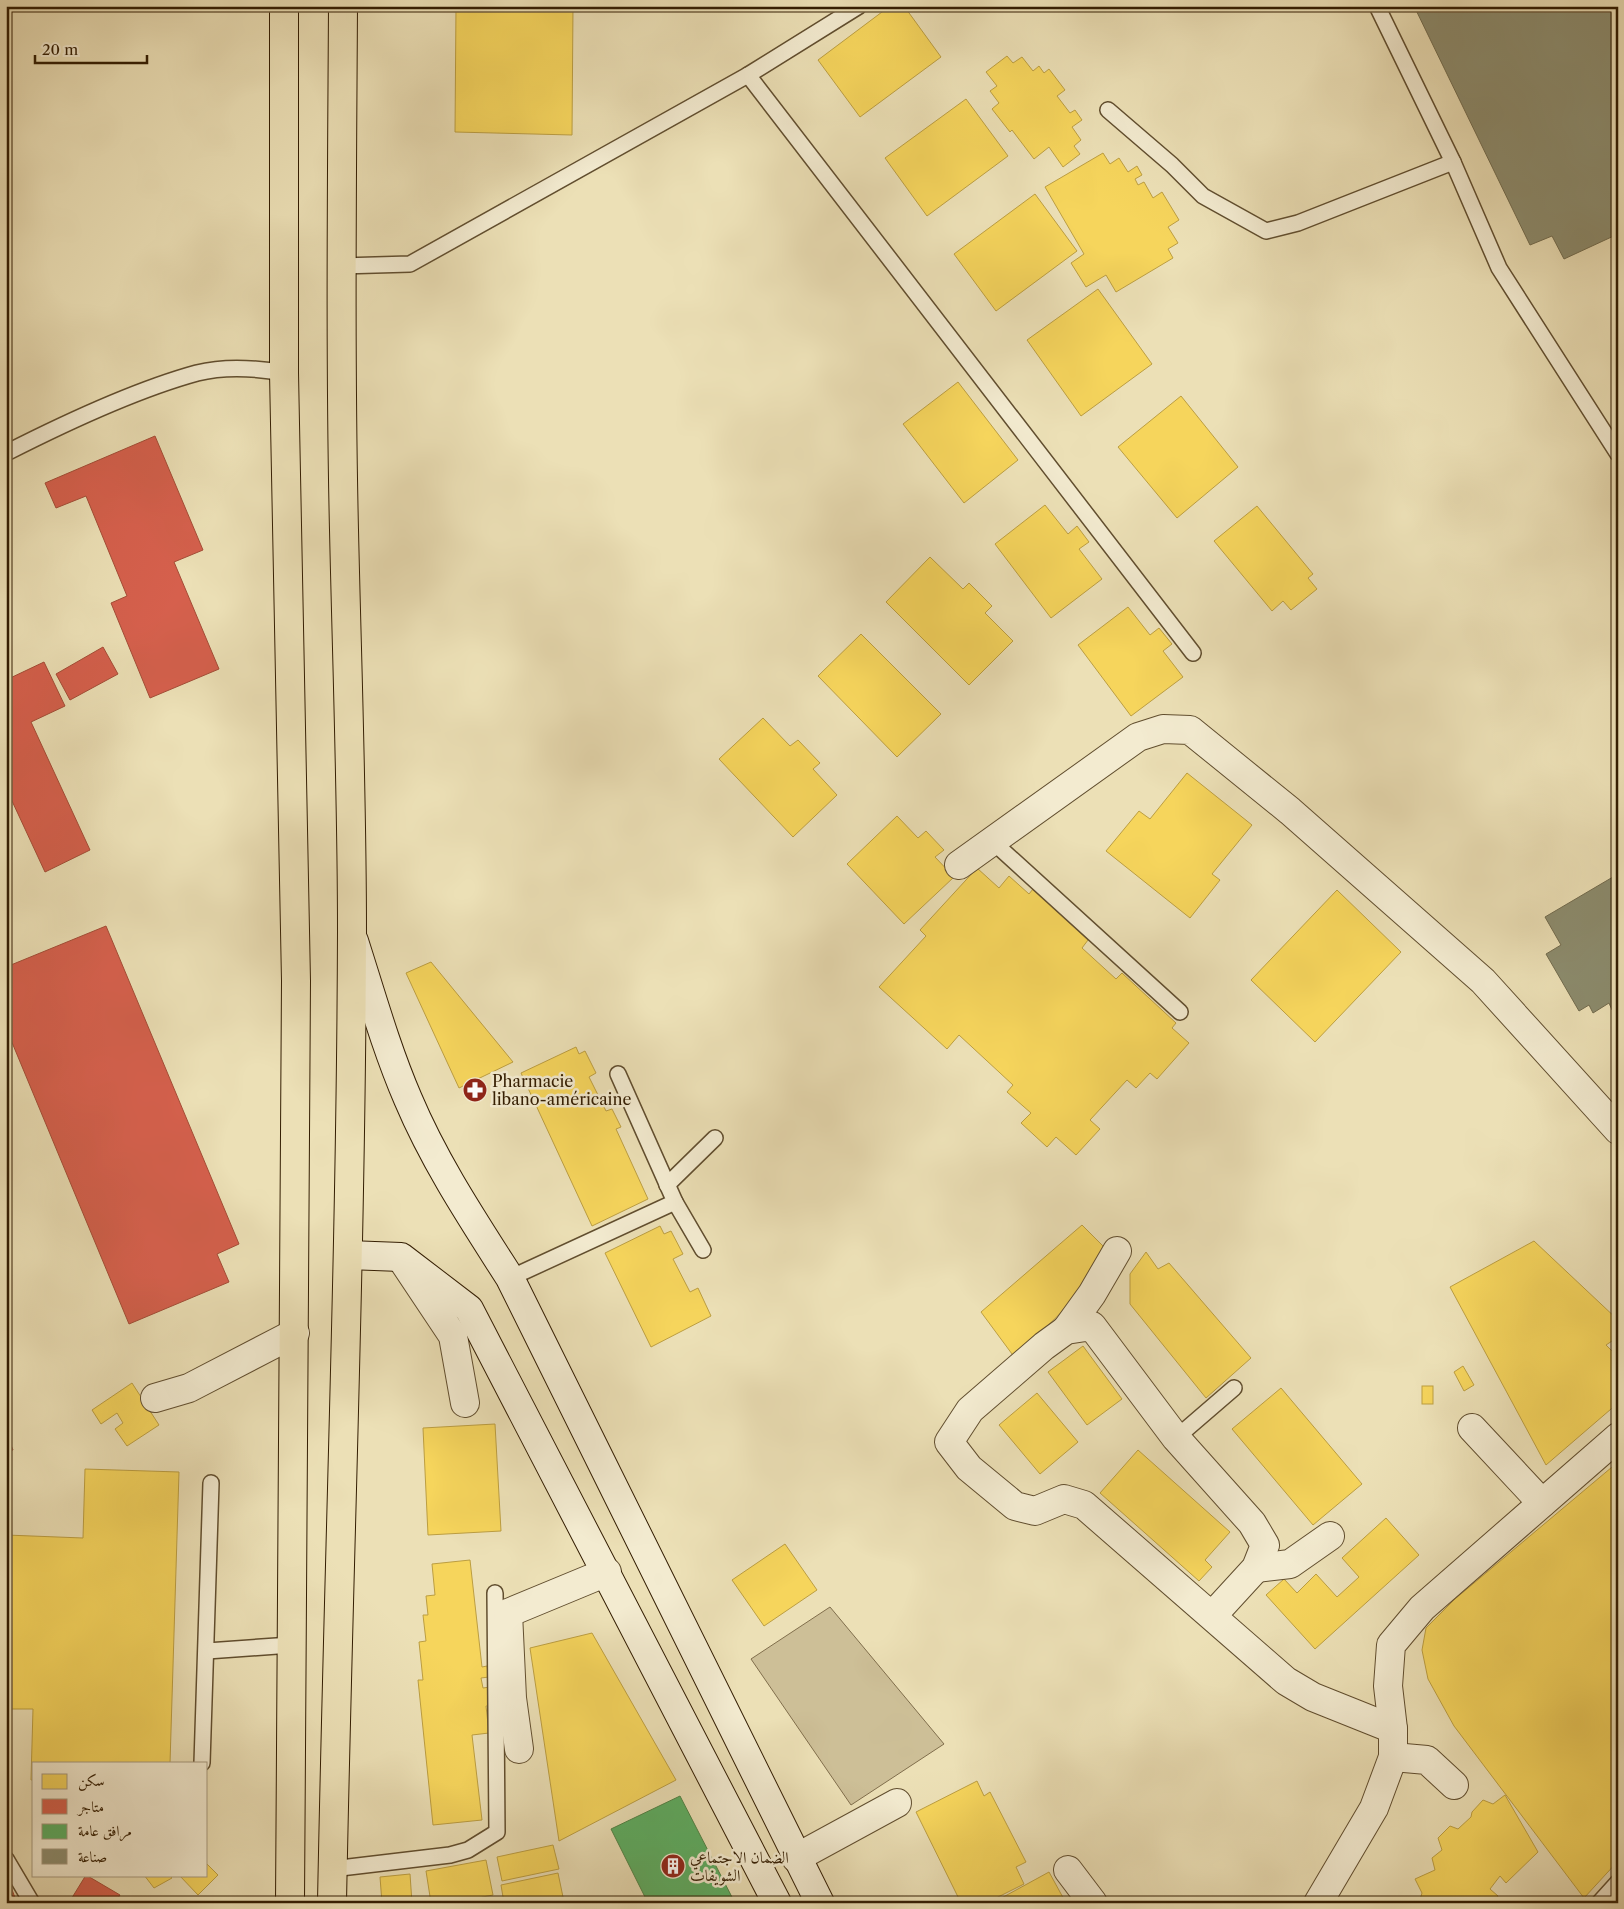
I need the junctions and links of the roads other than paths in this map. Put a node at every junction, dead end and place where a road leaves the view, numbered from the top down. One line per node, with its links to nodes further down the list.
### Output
1 (284, 6): 9 (highway)
2 (343, 6): 8 (highway)
3 (859, 6): 5 (lane)
4 (1377, 6): 7 (lane)
5 (748, 75): 8 (lane); 12 (lane)
6 (1108, 110): 7 (lane)
7 (1453, 162): 11 (lane)
8 (341, 266): 15 (highway)
9 (284, 373): 10 (lane); 28 (highway)
10 (6, 453)
11 (1618, 454)
12 (1193, 653)
13 (991, 840): 14 (street); 16 (lane); 18 (street)
14 (959, 865)
15 (352, 934): 24 (highway); 26 (street)
16 (1180, 1012)
17 (618, 1074): 20 (lane)
18 (1618, 1130)
19 (715, 1138): 20 (lane)
20 (667, 1185): 21 (lane)
21 (675, 1202): 22 (lane); 26 (lane)
22 (703, 1250)
23 (1118, 1251): 27 (street)
24 (348, 1255): 25 (street); 52 (highway)
25 (401, 1257): 31 (street); 39 (street)
26 (510, 1278): 50 (street)
27 (1066, 1330): 34 (street); 41 (street)
28 (295, 1333): 30 (street); 42 (highway)
29 (1234, 1388): 34 (lane)
30 (155, 1398)
31 (465, 1403)
32 (1472, 1428): 36 (street)
33 (1618, 1437): 36 (street)
34 (1176, 1438): 38 (street)
35 (212, 1483): 43 (lane)
36 (1542, 1502): 44 (street)
37 (1330, 1536): 38 (street)
38 (1256, 1568): 41 (street)
39 (607, 1572): 45 (street); 58 (street)
40 (495, 1593): 52 (lane)
41 (1212, 1616): 44 (street)
42 (291, 1645): 43 (lane); 56 (highway)
43 (206, 1650): 47 (lane)
44 (1393, 1729): 46 (street)
45 (519, 1749)
46 (1393, 1757): 48 (street); 61 (street)
47 (202, 1762)
48 (1454, 1785)
49 (897, 1803): 50 (street)
50 (796, 1858): 59 (street)
51 (6, 1859): 55 (lane)
52 (332, 1869): 57 (highway)
53 (1068, 1870): 60 (street)
54 (1618, 1882): 62 (lane)
55 (32, 1903)
56 (290, 1903)
57 (332, 1903)
58 (777, 1903)
59 (820, 1903)
60 (1093, 1903)
61 (1318, 1903)
62 (1598, 1903)

